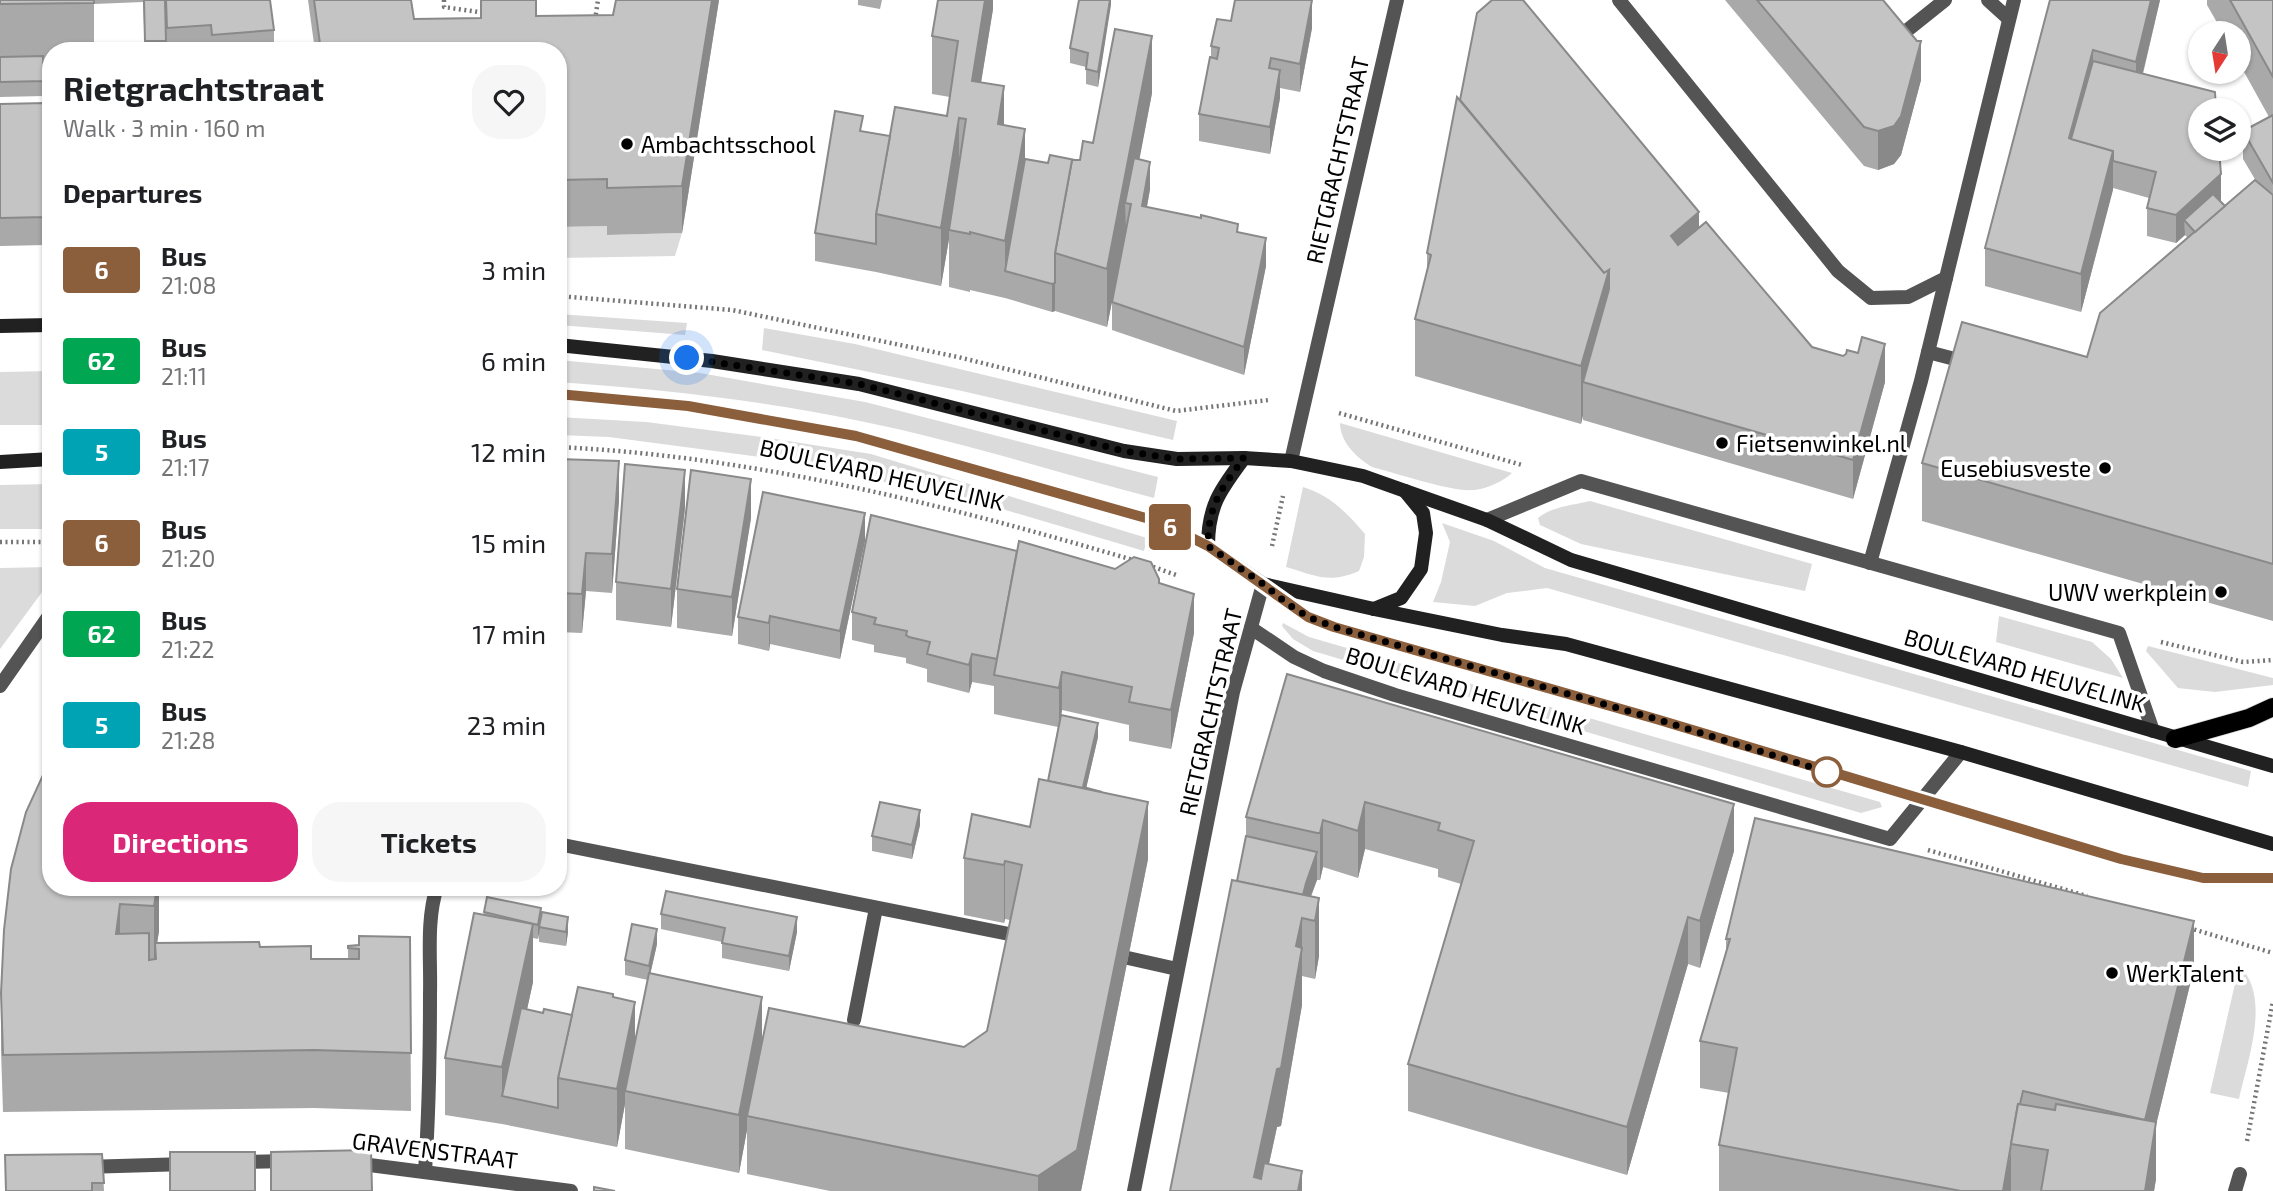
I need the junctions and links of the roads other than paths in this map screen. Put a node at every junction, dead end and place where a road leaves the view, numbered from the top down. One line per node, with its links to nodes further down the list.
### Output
1 (1397, 0): 17 (street, RIETGRACHTSTRAAT)
2 (1619, 0): 8 (street)
3 (1945, 0): 7 (street)
4 (1989, 0): 6 (street)
5 (2014, 0): 6 (street)
6 (2009, 19): 8 (street)
7 (1889, 46)
8 (1945, 278): 12 (street)
9 (42, 325): 10 (main road)
10 (0, 326)
11 (567, 346): 15 (main road, BOULEVARD HEUVELINK)
12 (1928, 352): 13 (street); 22 (street)
13 (1980, 365)
14 (567, 395): 21 (main road, BOULEVARD HEUVELINK)
15 (1244, 458): 17 (main road, BOULEVARD HEUVELINK); 21 (main road)
16 (42, 460): 18 (main road)
17 (1291, 461): 19 (main road, BOULEVARD HEUVELINK)
18 (0, 462)
19 (1403, 489): 20 (main road, BOULEVARD HEUVELINK); 24 (main road)
20 (1487, 520): 22 (street); 29 (main road, BOULEVARD HEUVELINK)
21 (1208, 546): 23 (main road, BOULEVARD HEUVELINK)
22 (1870, 563): 29 (street, BOULEVARD HEUVELINK)
23 (1263, 584): 24 (main road, BOULEVARD HEUVELINK); 26 (street, RIETGRACHTSTRAAT); 33 (street, BOULEVARD HEUVELINK)
24 (1374, 609): 31 (main road, BOULEVARD HEUVELINK)
25 (42, 627): 27 (street)
26 (1251, 628): 33 (street, BOULEVARD HEUVELINK); 41 (street, RIETGRACHTSTRAAT)
27 (0, 686)
28 (2273, 707): 30 (main road)
29 (2153, 732): 30 (main road, BOULEVARD HEUVELINK)
30 (2175, 739): 32 (main road, BOULEVARD HEUVELINK)
31 (1962, 752): 33 (street); 34 (main road, BOULEVARD HEUVELINK)
32 (2273, 766)
33 (1921, 800): 36 (street, BOULEVARD HEUVELINK)
34 (2273, 844)
35 (567, 845): 38 (street)
36 (2273, 878)
37 (434, 896): 48 (street)
38 (876, 908): 39 (street); 42 (street)
39 (1019, 936)
40 (1128, 958): 41 (street)
41 (1177, 969): 51 (street, RIETGRACHTSTRAAT)
42 (854, 1020)
43 (303, 1160): 45 (street)
44 (343, 1161): 48 (street, GRAVENSTRAAT)
45 (225, 1163)
46 (199, 1164): 47 (street)
47 (64, 1167)
48 (425, 1171): 50 (street, GRAVENSTRAAT)
49 (2240, 1174): 52 (street)
50 (571, 1191)
51 (1134, 1191)
52 (2235, 1191)

